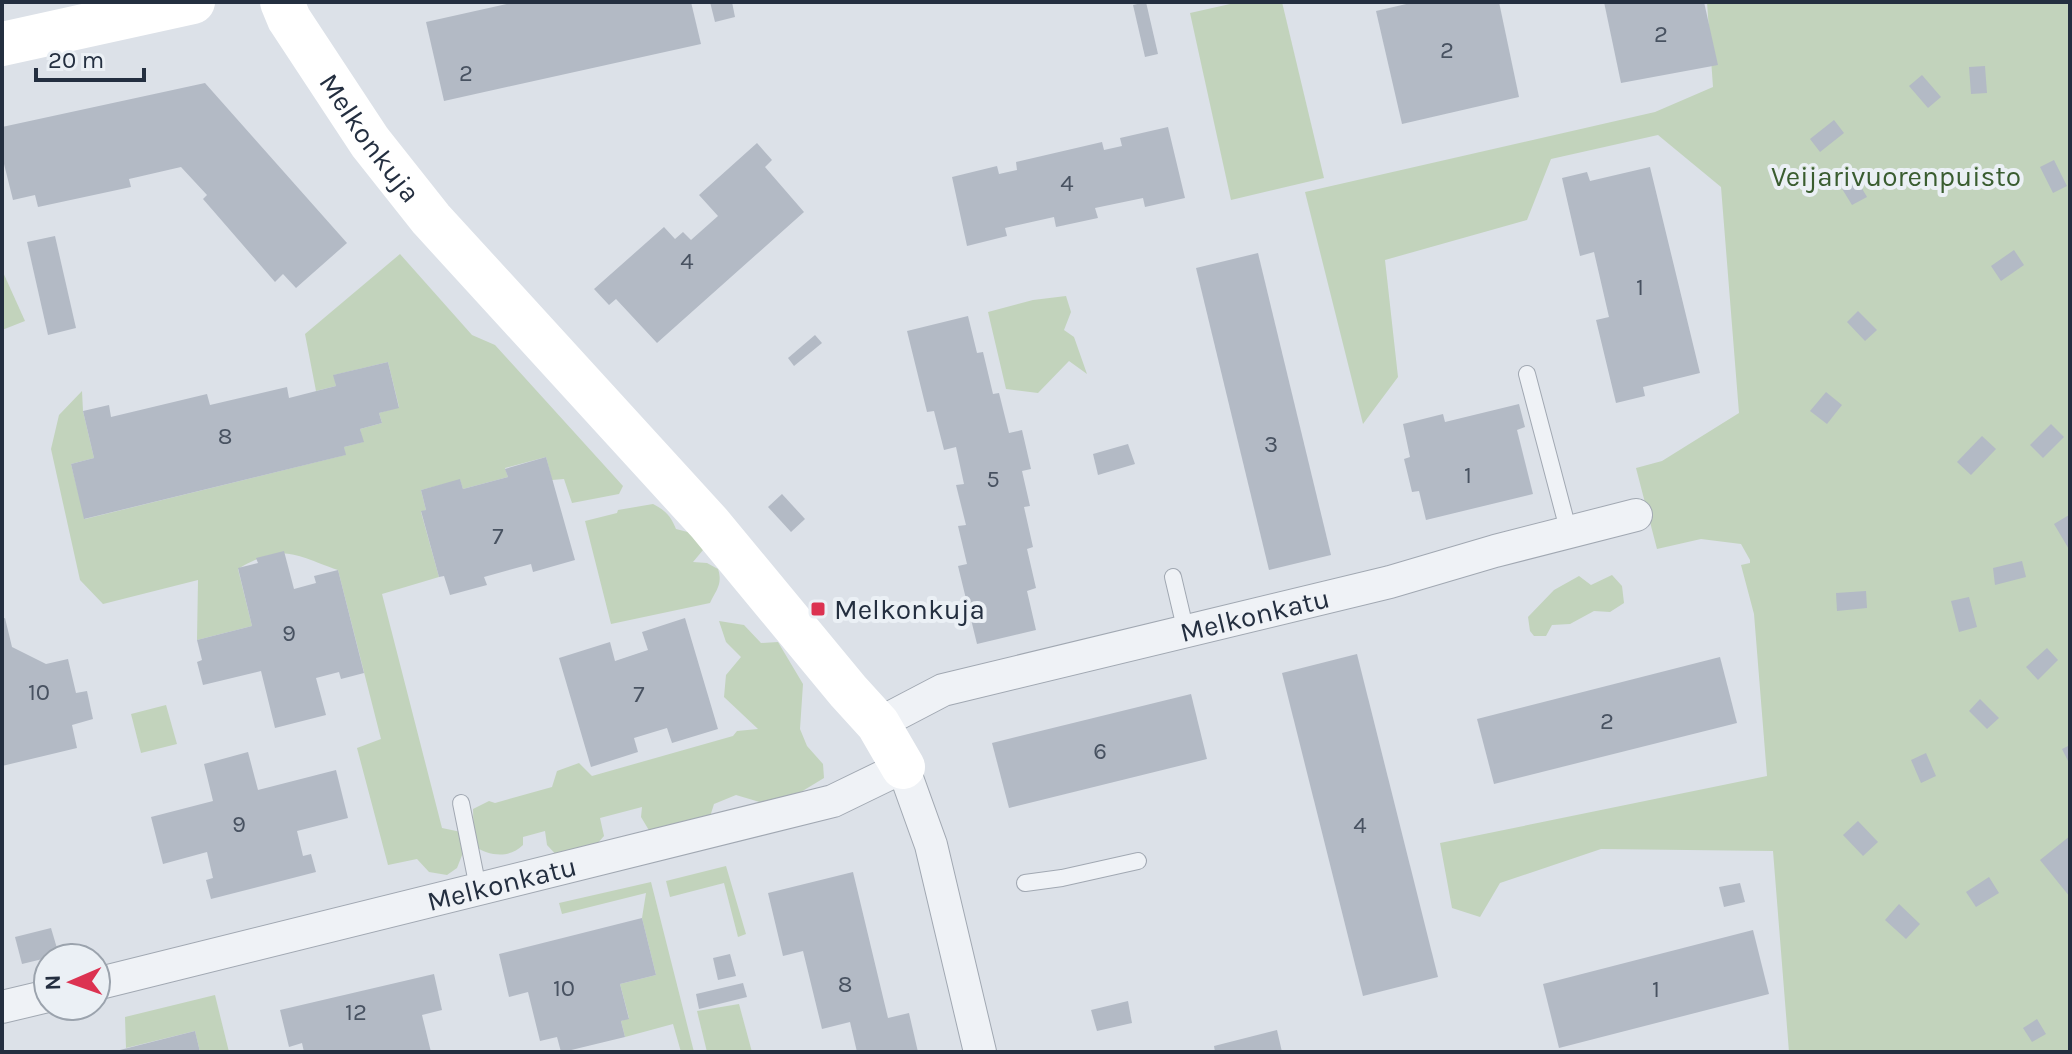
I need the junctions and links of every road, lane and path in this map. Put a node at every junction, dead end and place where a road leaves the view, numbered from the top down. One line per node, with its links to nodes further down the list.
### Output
1 (193, 2): 3 (street)
2 (282, 2): 9 (street, Melkonkuja)
3 (2, 44)
4 (1527, 374): 6 (lane)
5 (1636, 515): 6 (street, Melkonkatu)
6 (1569, 533): 8 (street, Melkonkatu)
7 (1173, 577): 8 (lane)
8 (1186, 632): 9 (street, Melkonkatu)
9 (878, 724): 10 (street, Melkonkuja)
10 (903, 767): 14 (street, Melkonkatu); 18 (street, Melkonkuja)
11 (461, 803): 14 (lane)
12 (1138, 861): 13 (lane)
13 (1025, 883)
14 (478, 888): 15 (street, Melkonkatu)
15 (112, 980)
16 (32, 1000): 17 (street)
17 (2, 1007)
18 (980, 1052)

